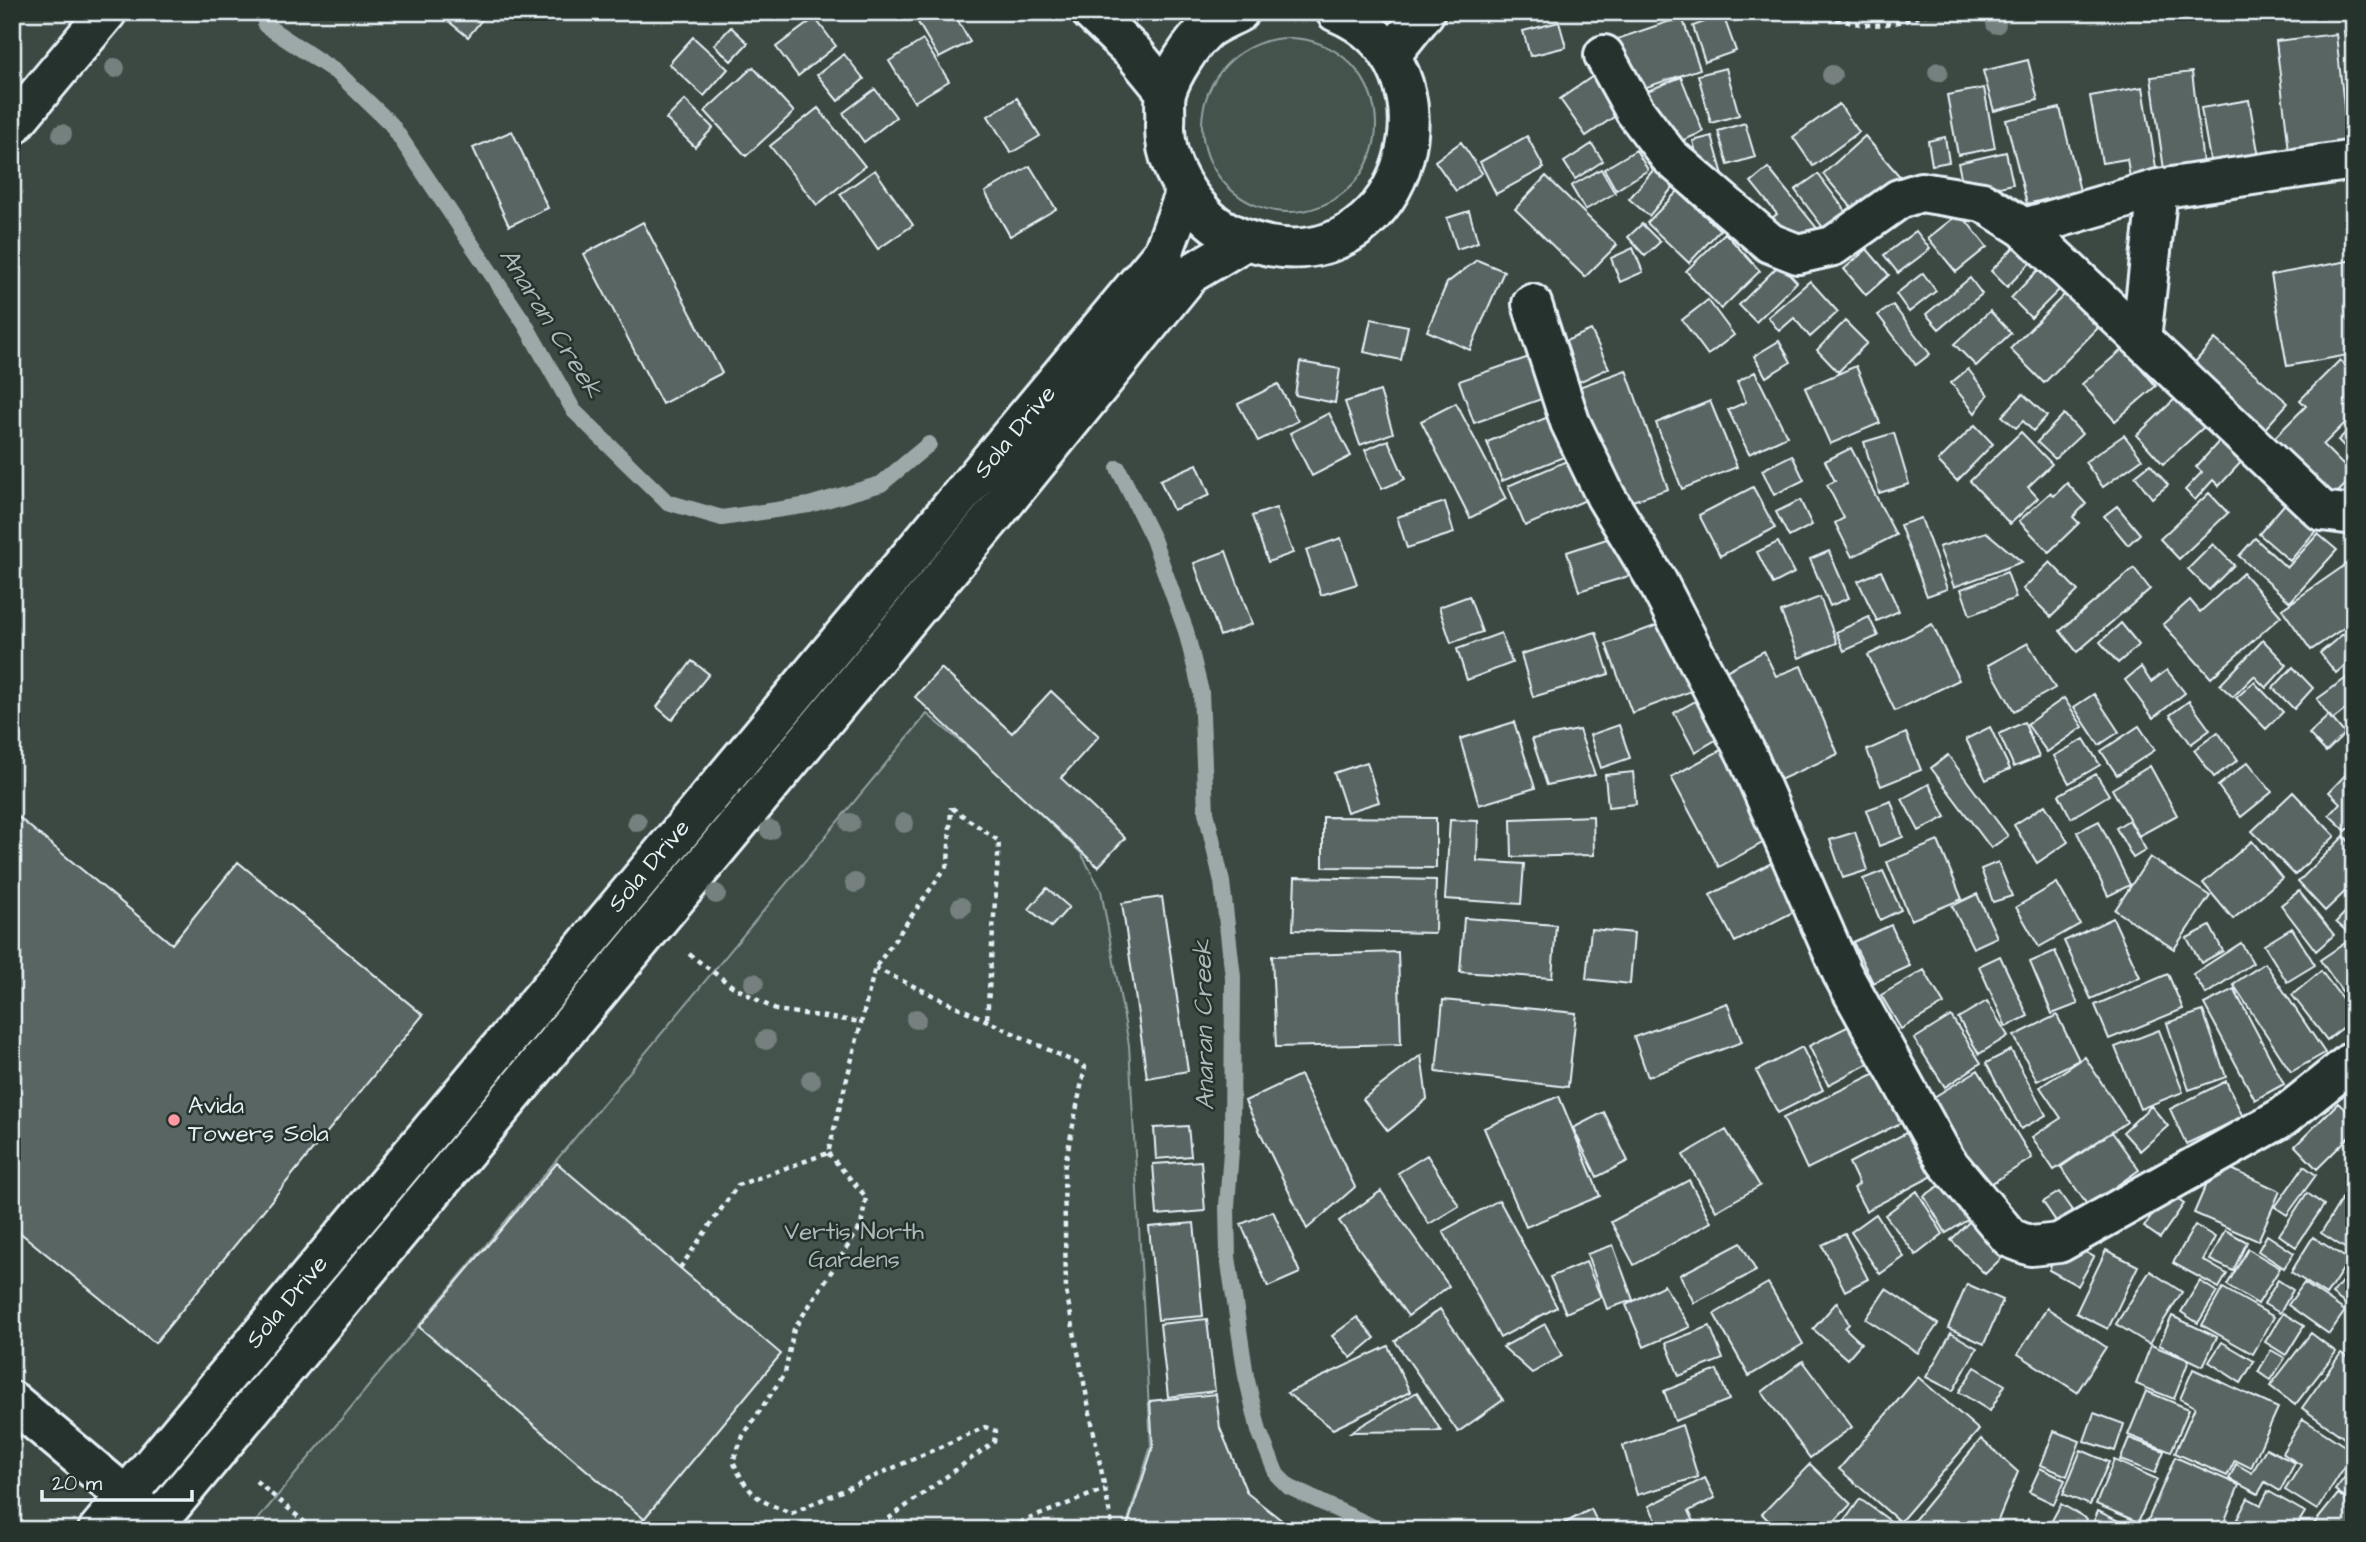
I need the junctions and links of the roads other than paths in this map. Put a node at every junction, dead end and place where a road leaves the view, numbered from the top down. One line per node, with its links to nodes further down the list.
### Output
1 (107, 12): 9 (street)
2 (1091, 12): 8 (street)
3 (1239, 12): 8 (street)
4 (1425, 12): 7 (street)
5 (1338, 13): 7 (street)
6 (1604, 55): 13 (street)
7 (1390, 56): 14 (street)
8 (1167, 92): 12 (street)
9 (12, 126)
10 (2354, 160): 11 (street)
11 (2158, 189): 13 (street); 16 (street)
12 (1185, 194): 14 (street); 17 (street, Sola Drive)
13 (2024, 228): 16 (street)
14 (1245, 241): 17 (street, Sola Drive)
15 (1532, 304): 20 (street)
16 (2141, 339): 19 (street)
17 (1088, 373): 18 (street, Sola Drive)
18 (982, 501): 22 (street, Sola Drive); 23 (street, Sola Drive)
19 (2354, 515)
20 (2354, 1060)
21 (12, 1401): 22 (street)
22 (127, 1496): 23 (street); 24 (street, Sola Drive)
23 (155, 1526)
24 (98, 1530)

